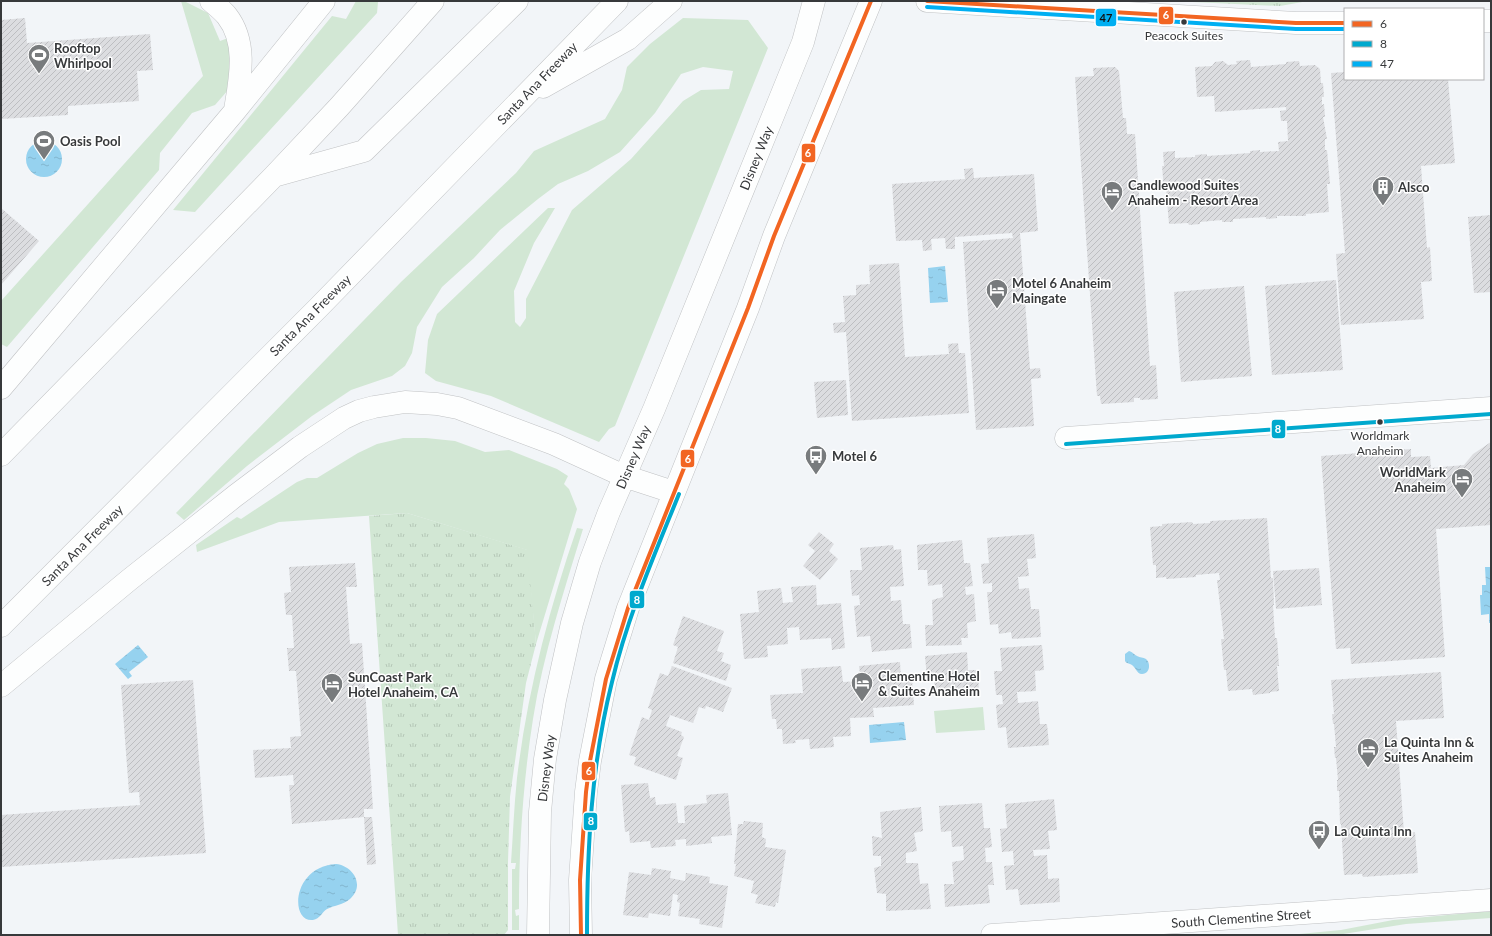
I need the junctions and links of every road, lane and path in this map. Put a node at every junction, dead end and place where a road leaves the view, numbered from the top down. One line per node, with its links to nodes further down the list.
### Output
1 (211, 1): 12 (main road)
2 (324, 1): 12 (main road)
3 (433, 1): 13 (main road)
4 (517, 1): 13 (main road)
5 (617, 1): 11 (main road, Santa Ana Freeway)
6 (670, 1): 11 (main road)
7 (814, 1): 18 (main road, Disney Way)
8 (871, 1): 19 (main road)
9 (926, 1): 10 (main road)
10 (1344, 23)
11 (520, 100): 20 (main road, Santa Ana Freeway)
12 (235, 111): 14 (main road)
13 (274, 176): 17 (main road)
14 (1, 388)
15 (1491, 408): 16 (main road)
16 (1066, 438)
17 (1, 454)
18 (624, 476): 19 (main road); 21 (main road); 24 (main road, Disney Way)
19 (673, 492): 25 (main road)
20 (1, 626)
21 (1, 686)
22 (1491, 900): 23 (main road, South Clementine Street)
23 (1228, 919): 26 (main road, South Clementine Street); 27 (main road)
24 (538, 935)
25 (581, 935)
26 (992, 935)
27 (1206, 935)

